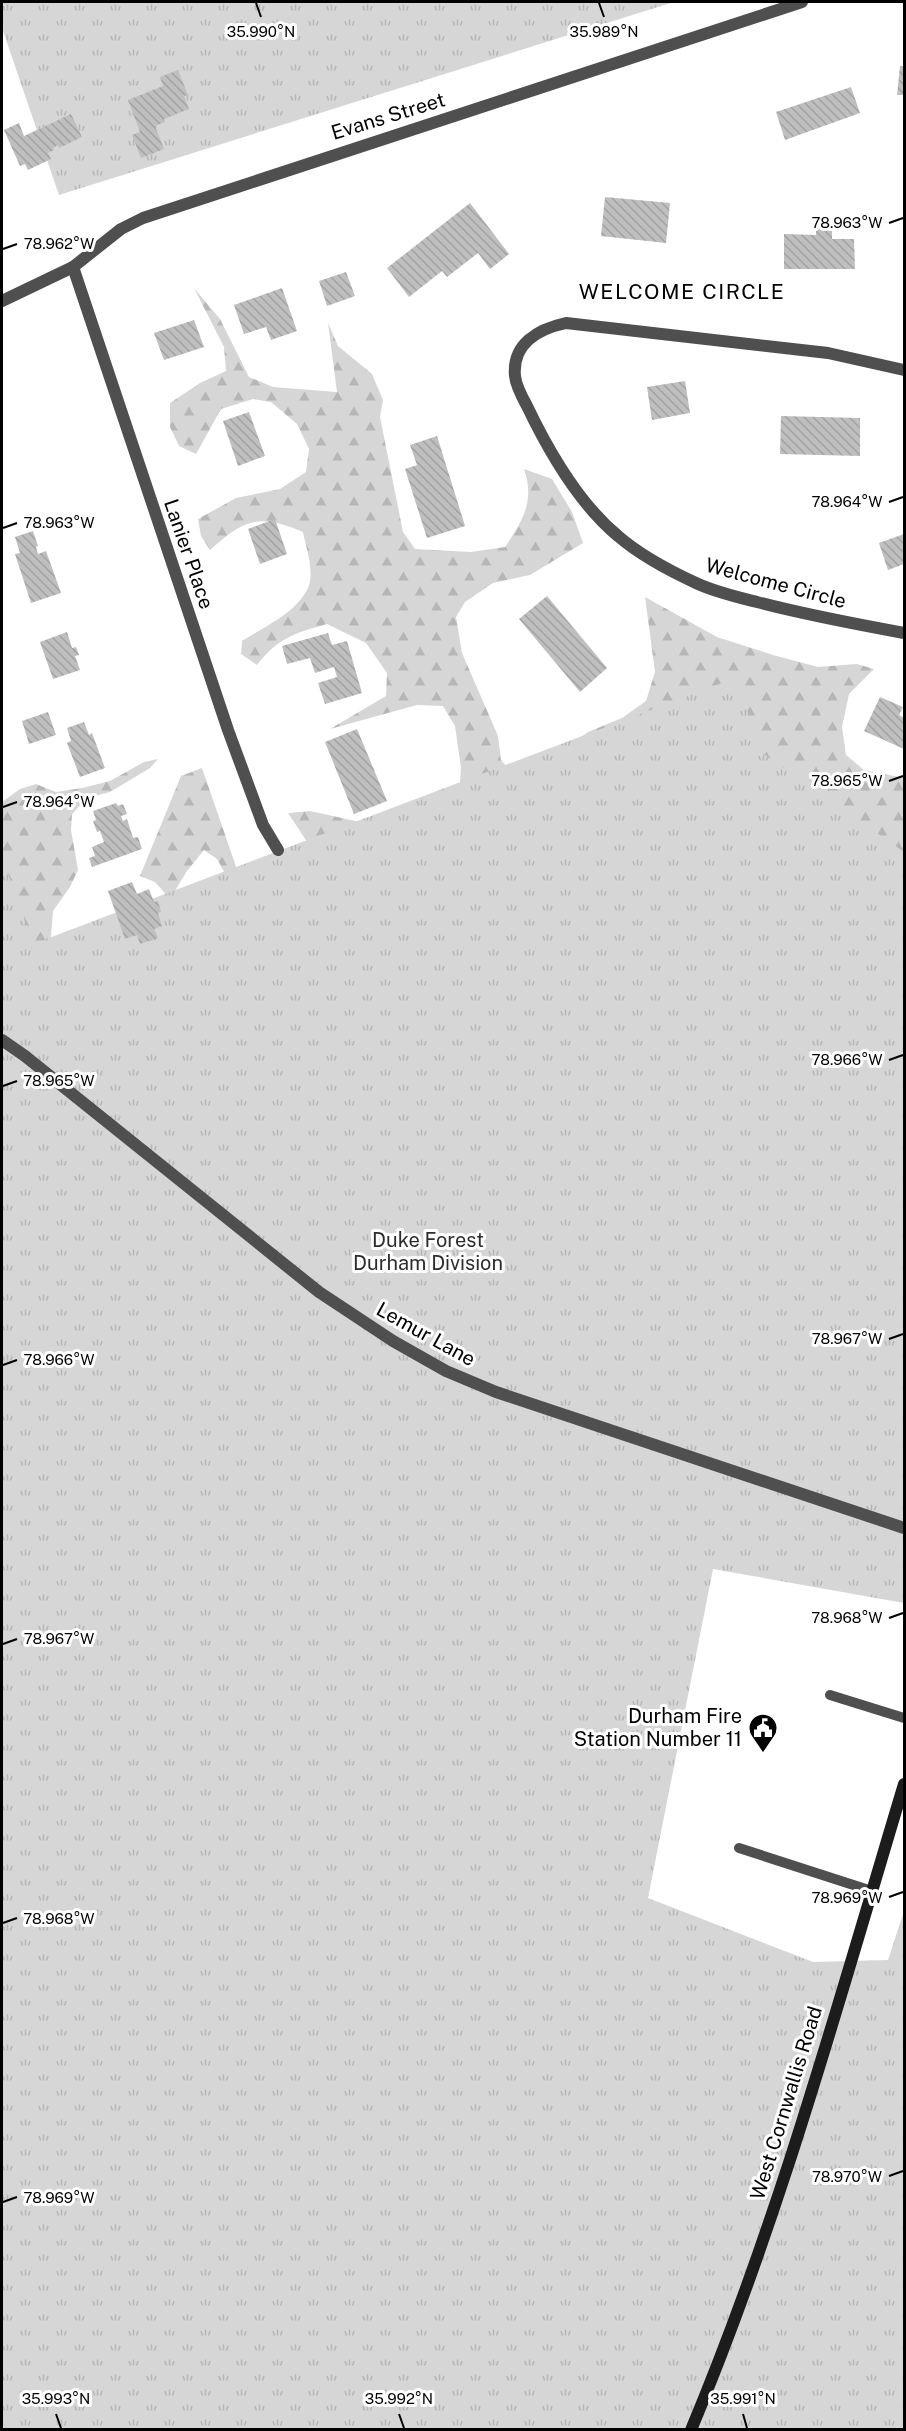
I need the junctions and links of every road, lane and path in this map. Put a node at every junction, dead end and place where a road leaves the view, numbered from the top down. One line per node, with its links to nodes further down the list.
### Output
1 (802, 2): 2 (street, Evans Street)
2 (73, 267): 3 (street, Evans Street); 6 (street, Lanier Place)
3 (2, 301)
4 (904, 370): 5 (street, Welcome Circle)
5 (904, 633)
6 (278, 850)
7 (2, 1040): 8 (street, Lemur Lane)
8 (904, 1528)
9 (830, 1695): 10 (lane)
10 (904, 1718)
11 (904, 1784): 13 (street, West Cornwallis Road)
12 (739, 1848): 13 (lane)
13 (872, 1891): 14 (street, West Cornwallis Road)
14 (691, 2430)

